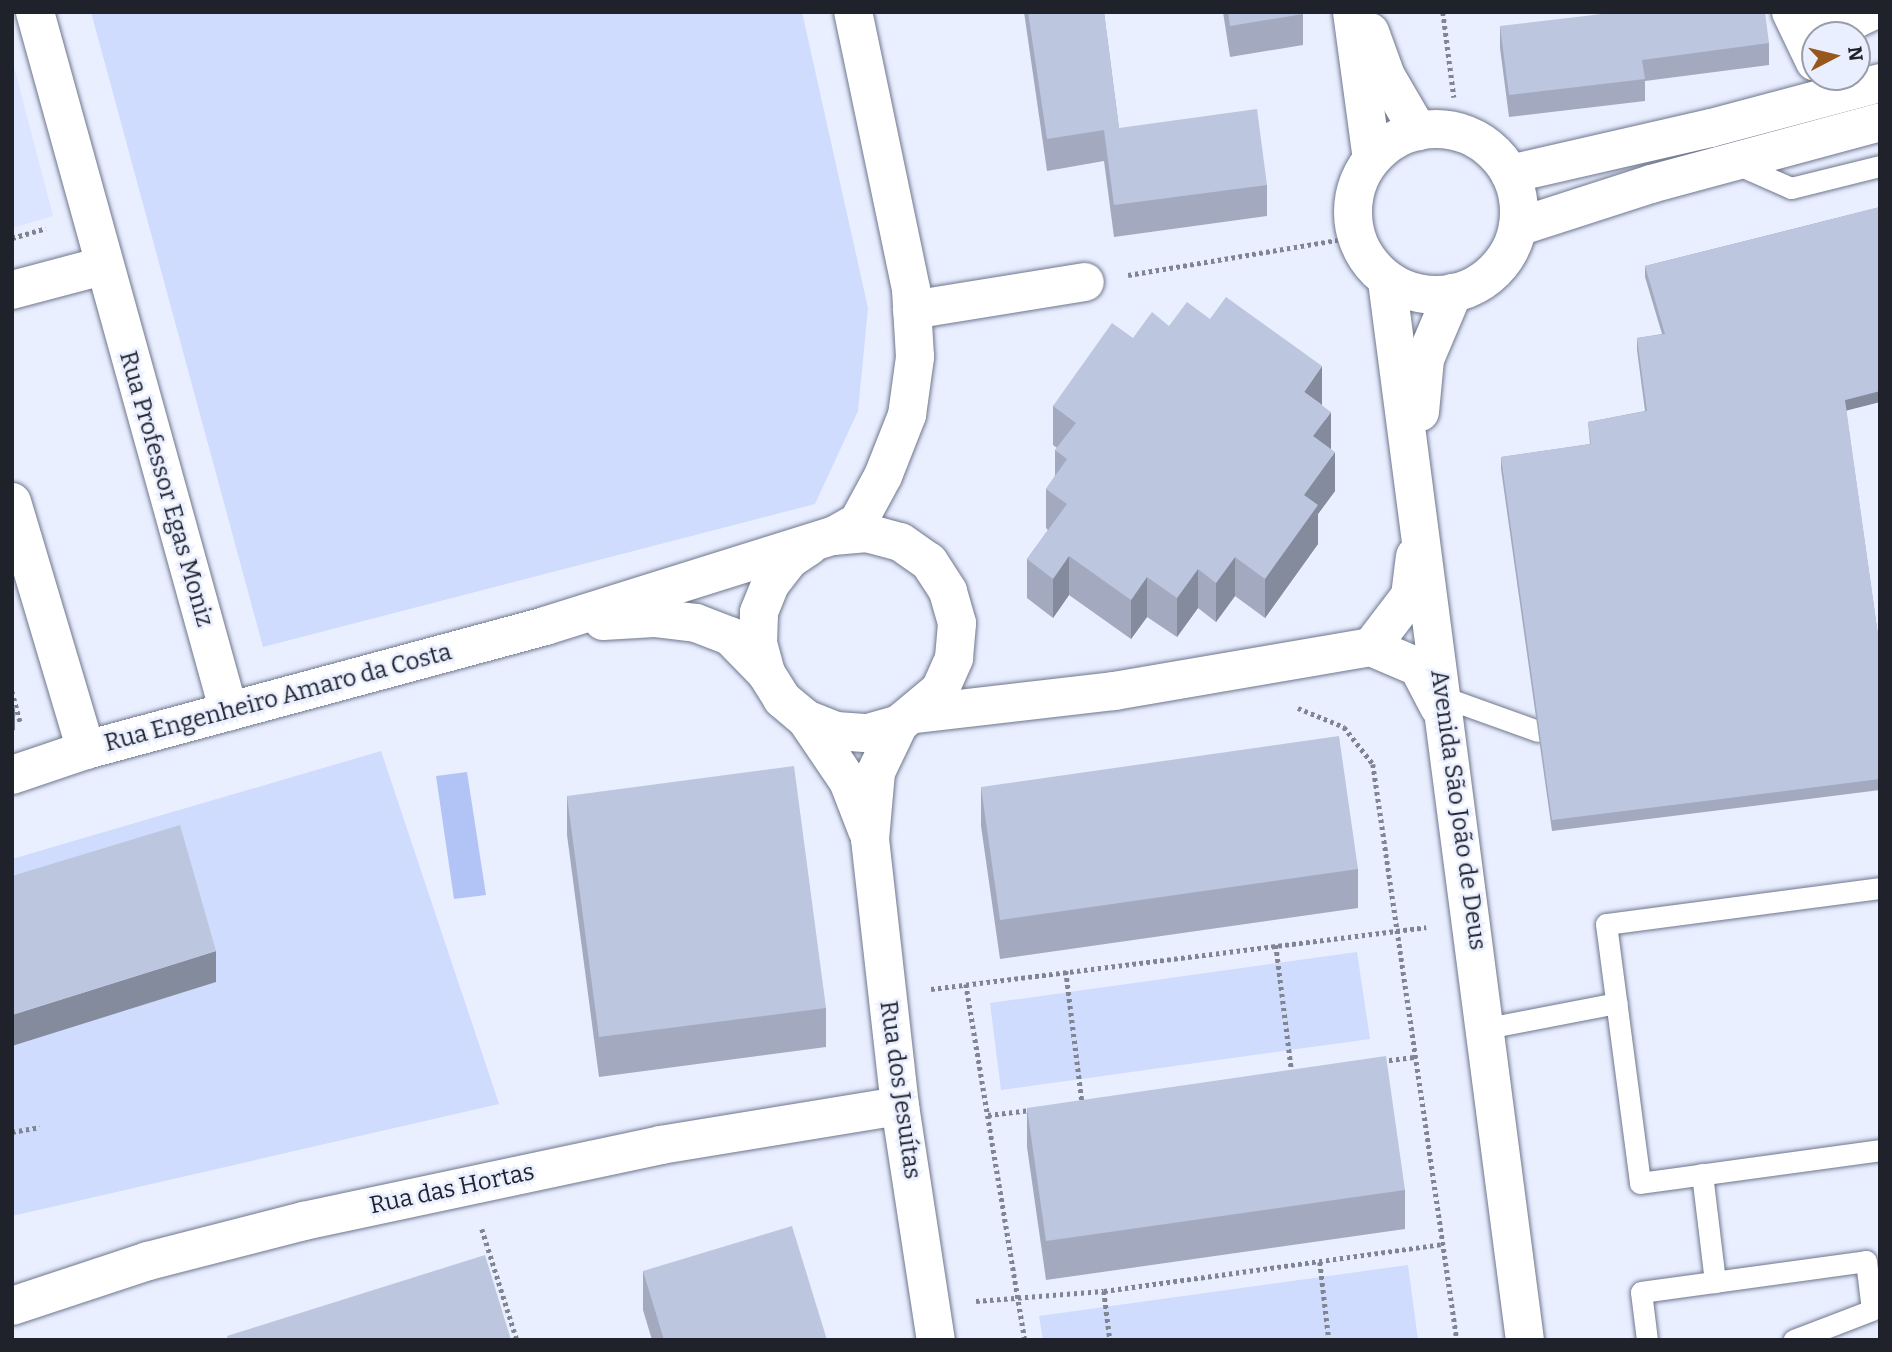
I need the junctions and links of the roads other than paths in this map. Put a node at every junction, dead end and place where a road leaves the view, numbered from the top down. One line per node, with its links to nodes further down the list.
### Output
1 (35, 12): 17 (street, Rua Professor Egas Moniz)
2 (853, 12): 22 (street)
3 (1352, 12): 12 (street)
4 (1363, 12): 11 (street)
5 (1791, 12): 8 (street)
6 (1814, 12): 7 (street)
7 (1870, 12)
8 (1801, 33)
9 (1801, 84): 15 (street)
10 (1880, 122): 13 (street)
11 (1418, 131): 12 (street); 15 (street)
12 (1372, 159): 18 (street)
13 (1732, 162): 14 (lane); 16 (street)
14 (1880, 166)
15 (1510, 174): 16 (street)
16 (1518, 227): 21 (street)
17 (103, 266): 20 (street); 31 (street, Rua Professor Egas Moniz)
18 (1387, 281): 21 (street); 23 (street, Avenida São João de Deus)
19 (1085, 282): 22 (street)
20 (12, 290)
21 (1453, 293): 23 (street)
22 (912, 310): 26 (street)
23 (1414, 473): 25 (street, Avenida São João de Deus)
24 (12, 502): 35 (street)
25 (1420, 524): 28 (street); 30 (street, Avenida São João de Deus)
26 (825, 538): 27 (street); 29 (street); 33 (street)
27 (545, 626): 29 (street); 31 (street, Rua Engenheiro Amaro da Costa)
28 (1371, 647): 30 (street); 33 (street)
29 (766, 673): 32 (street)
30 (1445, 709): 34 (lane); 40 (street, Avenida São João de Deus)
31 (229, 712): 35 (street, Rua Engenheiro Amaro da Costa)
32 (806, 719): 33 (street); 37 (street)
33 (908, 719): 37 (street)
34 (1538, 731)
35 (86, 750): 36 (street, Rua Engenheiro Amaro da Costa)
36 (12, 775)
37 (870, 839): 41 (street, Rua dos Jesuítas)
38 (1880, 888): 39 (lane)
39 (1617, 1003): 40 (lane); 43 (lane)
40 (1487, 1028): 47 (street, Avenida São João de Deus)
41 (900, 1106): 45 (street, Rua das Hortas); 46 (street, Rua dos Jesuítas)
42 (1880, 1150): 43 (lane)
43 (1702, 1174): 44 (lane)
44 (1715, 1282): 48 (lane); 49 (lane)
45 (12, 1306)
46 (936, 1340)
47 (1525, 1340)
48 (1647, 1340)
49 (1794, 1340)

